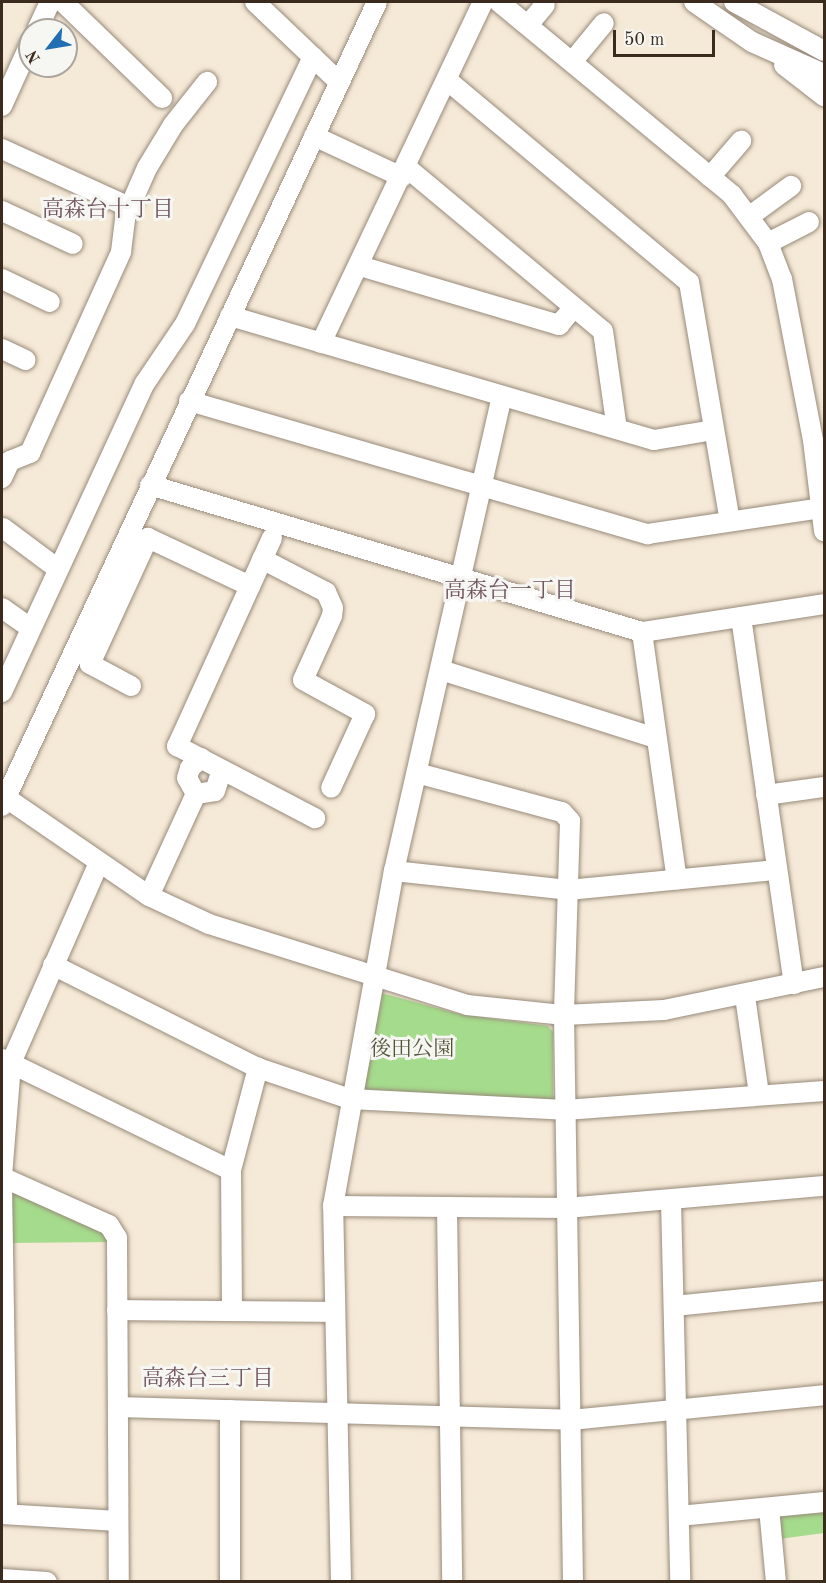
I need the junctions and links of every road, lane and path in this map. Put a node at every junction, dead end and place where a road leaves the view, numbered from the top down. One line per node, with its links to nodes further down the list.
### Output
1 (50, 2): 9 (street); 24 (street)
2 (377, 2): 22 (street)
3 (483, 2): 20 (street)
4 (499, 2): 11 (street)
5 (694, 2): 13 (street)
6 (734, 2): 12 (street)
7 (262, 4): 16 (street)
8 (544, 5): 11 (street)
9 (43, 18)
10 (604, 23): 17 (street)
11 (528, 25): 17 (street)
12 (790, 35): 14 (street); 15 (street)
13 (752, 42): 19 (street); 23 (street)
14 (825, 43)
15 (825, 51)
16 (313, 57): 22 (street); 59 (street)
17 (572, 62): 30 (street)
18 (18, 71): 25 (street)
19 (825, 74)
20 (447, 80): 29 (street); 49 (street)
21 (207, 82): 32 (street)
22 (339, 82): 26 (street)
23 (825, 96)
24 (162, 98)
25 (2, 106)
26 (314, 136): 29 (street); 42 (street)
27 (741, 141): 30 (street)
28 (2, 149): 32 (street)
29 (404, 172): 38 (street); 41 (street)
30 (710, 177): 34 (street)
31 (791, 186): 34 (street)
32 (129, 207): 50 (street)
33 (2, 211): 37 (street)
34 (750, 216): 36 (street)
35 (809, 222): 36 (street)
36 (768, 243): 53 (street)
37 (73, 244)
38 (360, 266): 41 (street); 43 (street)
39 (2, 279): 40 (street)
40 (50, 302)
41 (574, 307): 48 (street)
42 (230, 316): 43 (street); 47 (street)
43 (321, 343): 46 (street)
44 (2, 349): 45 (street)
45 (26, 360)
46 (502, 396): 48 (street); 52 (street)
47 (189, 401): 51 (street); 52 (street)
48 (617, 429): 49 (street)
49 (713, 430): 54 (street)
50 (2, 478)
51 (150, 485): 60 (street); 78 (street)
52 (481, 486): 54 (street); 60 (street)
53 (821, 508): 54 (street); 56 (street)
54 (730, 521)
55 (3, 528): 59 (street)
56 (825, 531)
57 (272, 538): 58 (street)
58 (262, 559): 61 (street); 75 (street)
59 (58, 569): 65 (street)
60 (459, 576): 66 (street); 67 (street)
61 (250, 586): 68 (street); 71 (street)
62 (825, 604): 64 (street)
63 (2, 608): 65 (street)
64 (741, 617): 66 (street); 77 (street)
65 (31, 628): 69 (street)
66 (642, 632): 70 (street)
67 (441, 670): 70 (street); 73 (street)
68 (131, 686)
69 (2, 692)
70 (656, 738): 83 (street)
71 (201, 758): 72 (street); 76 (street)
72 (221, 772): 76 (street); 79 (street)
73 (417, 773): 82 (street); 84 (street)
74 (825, 787): 77 (street)
75 (331, 788)
76 (196, 794): 85 (street)
77 (766, 795): 81 (street)
78 (3, 800): 80 (street)
79 (315, 818)
80 (99, 863): 85 (street); 86 (street)
81 (777, 870): 83 (street); 89 (street)
82 (394, 871): 84 (street); 87 (street)
83 (677, 880): 84 (street)
84 (568, 890): 91 (street)
85 (149, 896): 87 (street)
86 (53, 965): 92 (street); 93 (street)
87 (372, 977): 91 (street); 96 (street)
88 (825, 977): 89 (street)
89 (794, 984): 90 (street)
90 (745, 996): 91 (street); 95 (street)
91 (564, 1015): 97 (street)
92 (6, 1061): 98 (street); 99 (street)
93 (258, 1068): 96 (street); 98 (street)
94 (825, 1090): 95 (street)
95 (759, 1094): 97 (street)
96 (350, 1099): 97 (street); 103 (street)
97 (565, 1110): 105 (street)
98 (231, 1170): 110 (street)
99 (2, 1176): 109 (street)
100 (2, 1186): 108 (street)
101 (825, 1186): 102 (street)
102 (671, 1201): 105 (street); 107 (street)
103 (333, 1206): 104 (street); 111 (street)
104 (447, 1208): 105 (street); 117 (street)
105 (566, 1208): 118 (street)
106 (825, 1291): 107 (street)
107 (674, 1306): 115 (street)
108 (2, 1309): 121 (street)
109 (117, 1310): 110 (street); 113 (street)
110 (232, 1310): 111 (street)
111 (334, 1312): 116 (street)
112 (825, 1395): 115 (street)
113 (118, 1407): 114 (street); 123 (street)
114 (230, 1410): 116 (street); 127 (street)
115 (676, 1411): 118 (street); 122 (street)
116 (339, 1413): 117 (street); 128 (street)
117 (449, 1416): 118 (street); 129 (street)
118 (571, 1420): 130 (street)
119 (825, 1502): 120 (street)
120 (769, 1508): 122 (street); 132 (street)
121 (4, 1514): 123 (street)
122 (679, 1516): 131 (street)
123 (118, 1521): 126 (street)
124 (2, 1579): 125 (street)
125 (47, 1581)
126 (119, 1581)
127 (230, 1581)
128 (341, 1581)
129 (452, 1581)
130 (573, 1581)
131 (680, 1581)
132 (776, 1581)

